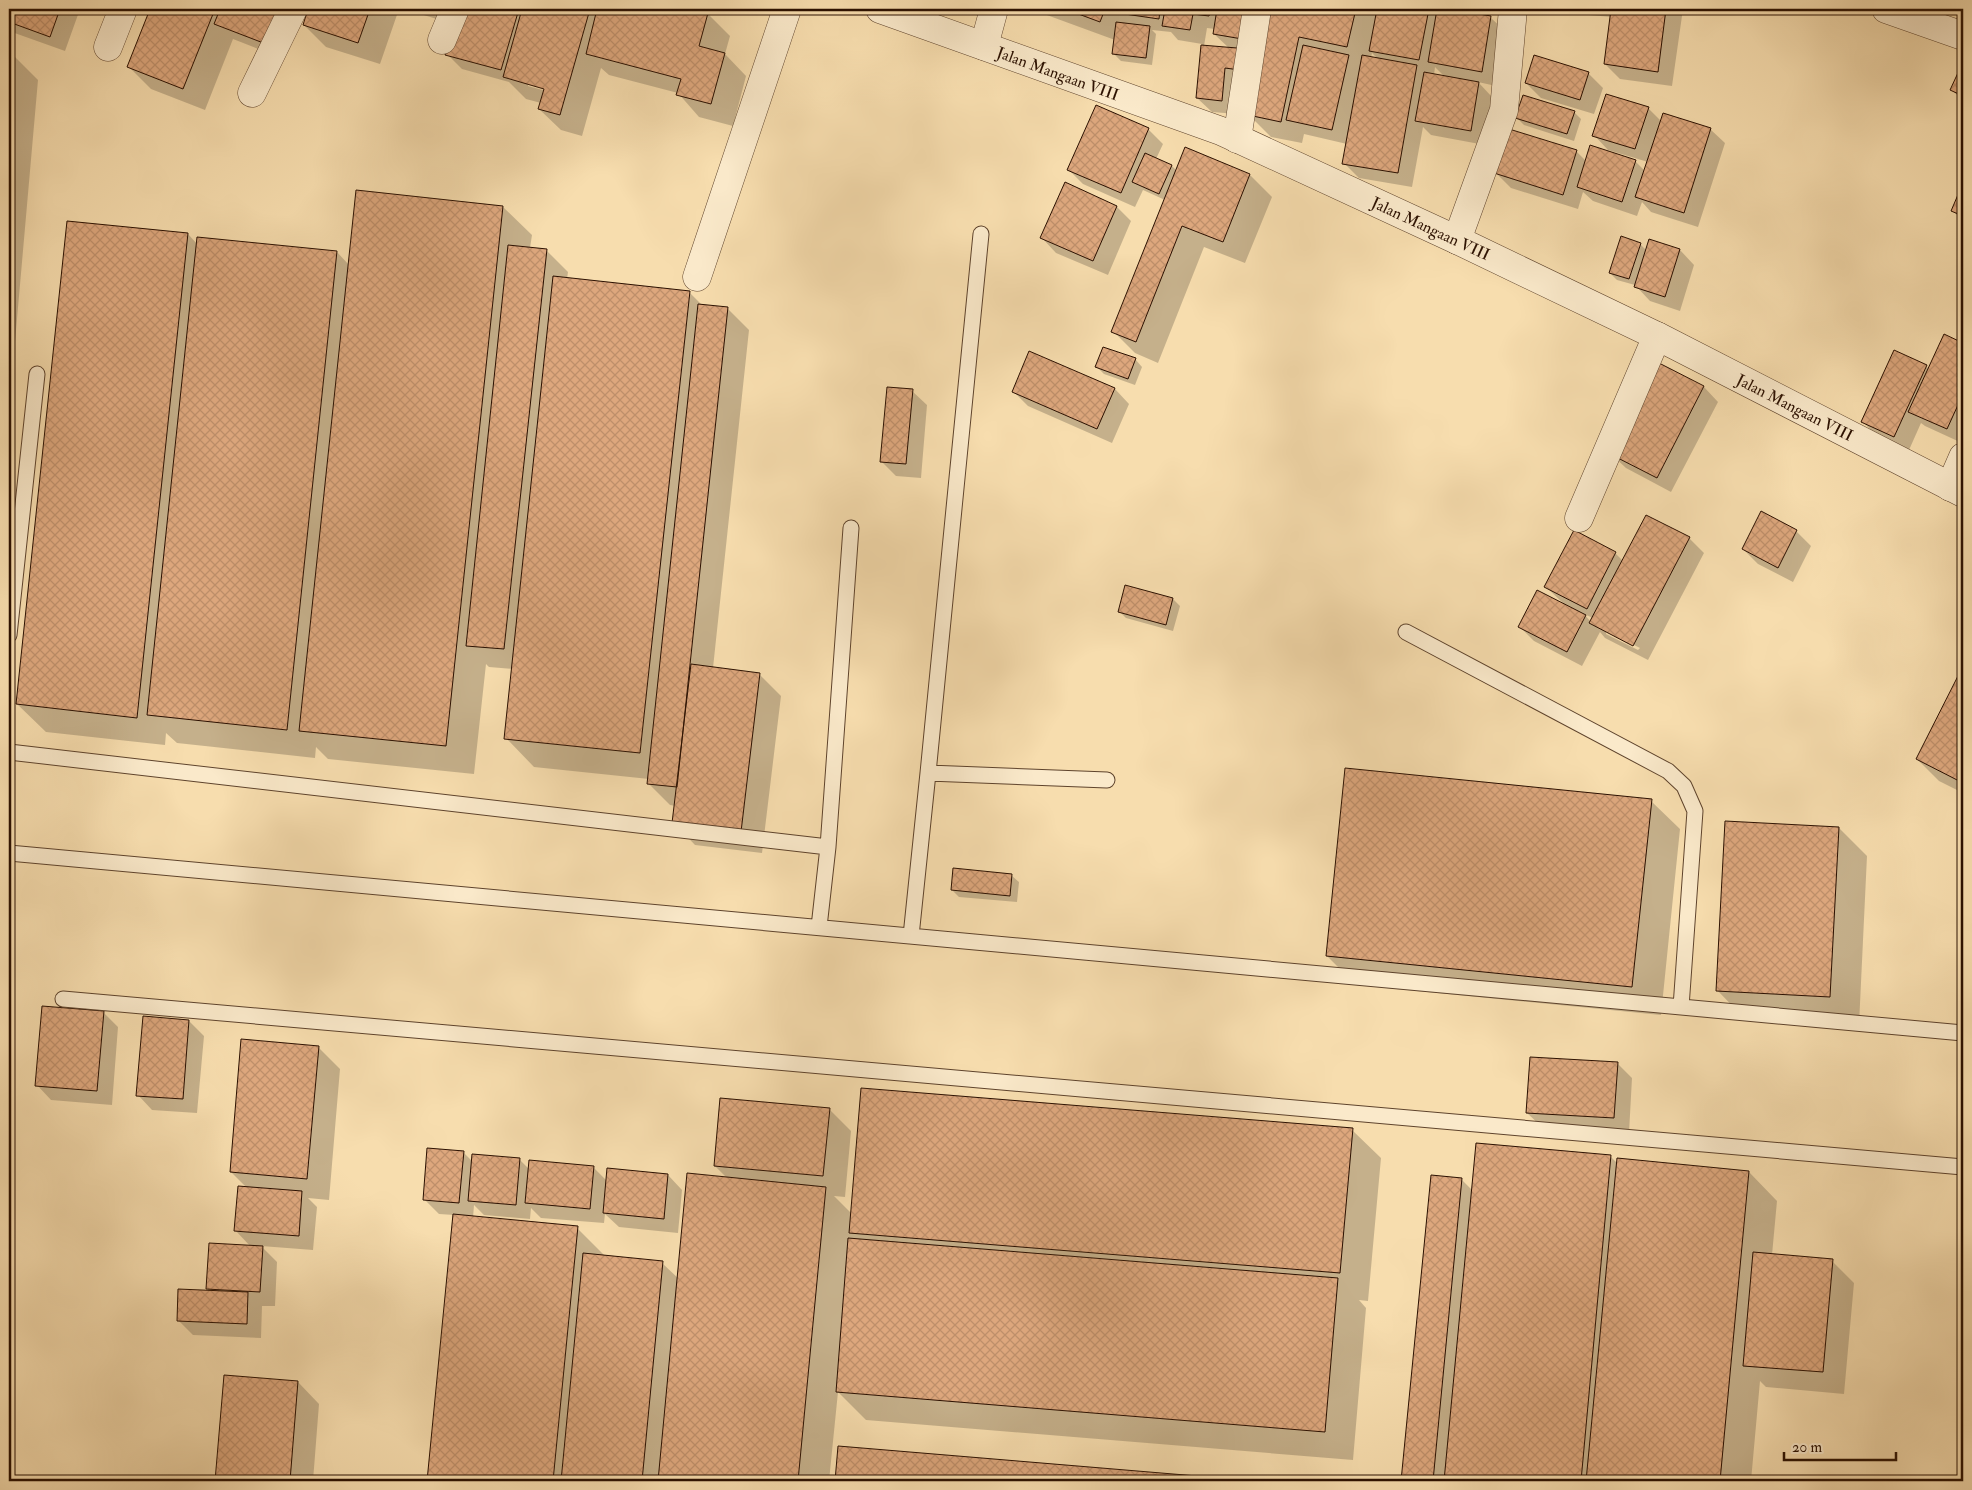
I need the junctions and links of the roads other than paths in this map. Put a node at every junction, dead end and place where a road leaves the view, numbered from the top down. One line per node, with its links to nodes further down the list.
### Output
1 (123, 9): 13 (street)
2 (293, 9): 14 (street)
3 (455, 9): 11 (street)
4 (787, 9): 18 (street)
5 (880, 9): 12 (street, Jalan Mangaan VIII)
6 (994, 9): 12 (street)
7 (1257, 9): 15 (street)
8 (1513, 9): 17 (street)
9 (1886, 9): 10 (street)
10 (1963, 36)
11 (442, 40)
12 (984, 46): 15 (street, Jalan Mangaan VIII)
13 (108, 47)
14 (252, 93)
15 (1237, 139): 17 (street, Jalan Mangaan VIII)
16 (981, 234): 28 (lane)
17 (1457, 240): 19 (street, Jalan Mangaan VIII)
18 (697, 276)
19 (1656, 336): 22 (street, Jalan Mangaan VIII); 23 (street)
20 (37, 374): 26 (lane)
21 (1963, 457): 22 (street)
22 (1957, 490)
23 (1578, 518)
24 (851, 528): 30 (lane)
25 (1406, 632): 35 (lane)
26 (9, 635)
27 (9, 752): 30 (lane)
28 (928, 773): 29 (lane); 33 (lane)
29 (1106, 780)
30 (828, 847): 32 (lane)
31 (9, 853): 32 (lane)
32 (819, 928): 33 (lane)
33 (911, 936): 35 (lane)
34 (64, 999): 37 (lane)
35 (1680, 1007): 36 (lane)
36 (1963, 1033)
37 (1963, 1167)

